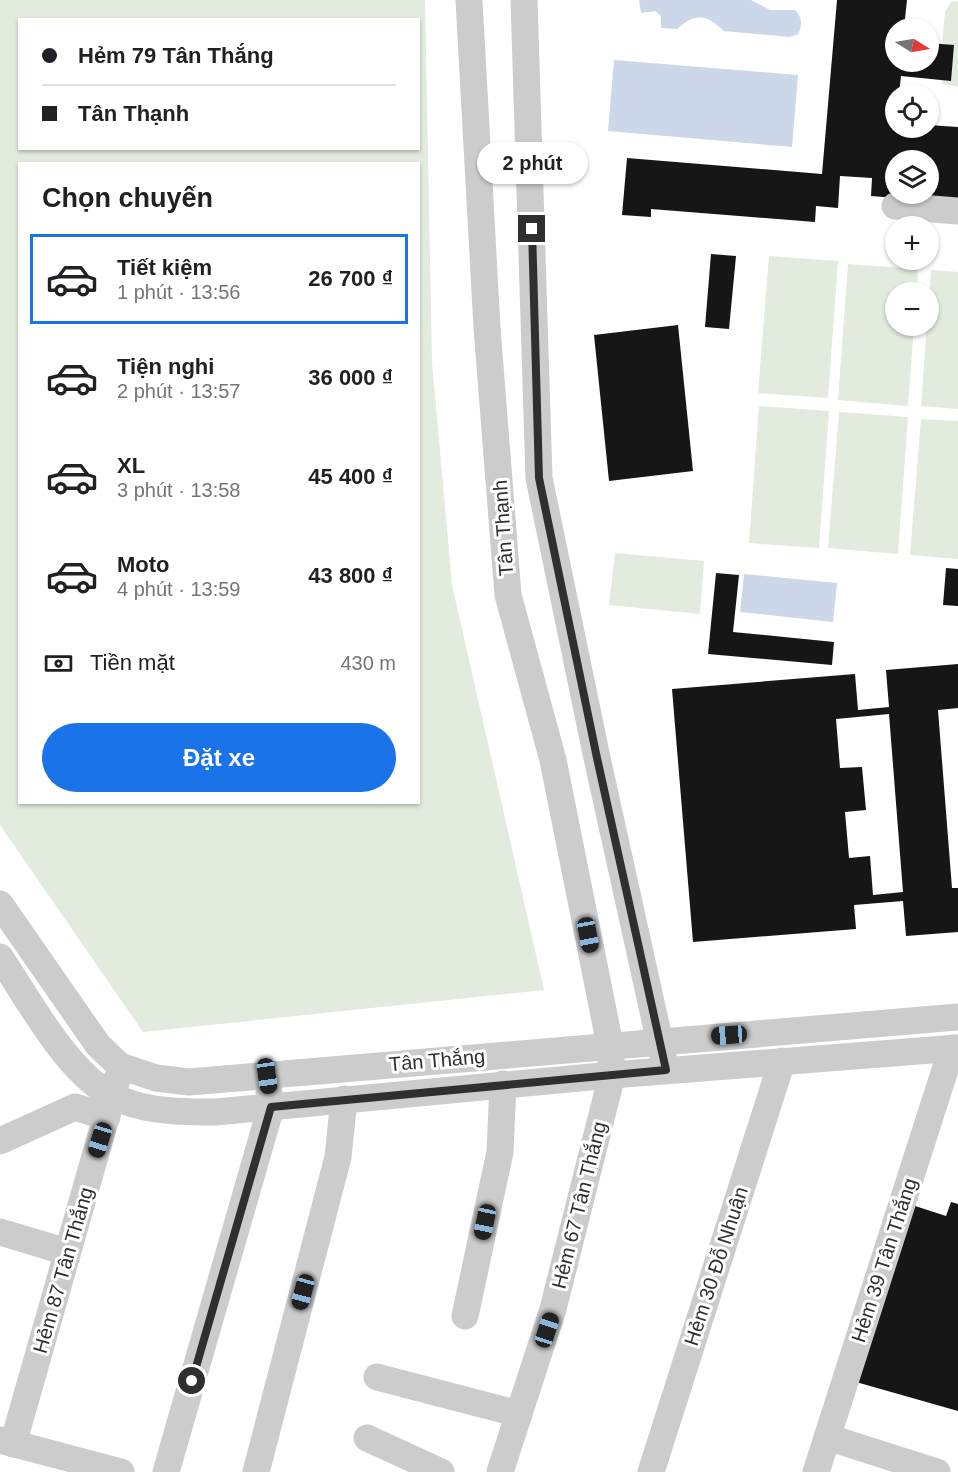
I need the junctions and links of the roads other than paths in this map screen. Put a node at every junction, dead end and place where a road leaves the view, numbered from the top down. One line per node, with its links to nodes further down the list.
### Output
1 (469, 0): 9 (street, Tân Thạnh)
2 (524, 0): 8 (street, Tân Thạnh)
3 (895, 206): 4 (street)
4 (958, 212)
5 (0, 904): 12 (street, Tân Thắng)
6 (0, 957): 18 (street, Tân Thắng)
7 (958, 1017): 8 (street, Tân Thắng)
8 (660, 1041): 9 (street, Tân Thắng); 13 (street, Tân Thạnh)
9 (610, 1045): 14 (street, Tân Thạnh); 15 (street, Tân Thắng)
10 (955, 1048): 11 (street, Tân Thắng); 26 (street, Hẻm 39 Tân Thắng)
11 (782, 1061): 13 (street, Tân Thắng); 36 (street, Hẻm 30 Đỗ Nhuận)
12 (120, 1066): 15 (street, Tân Thắng); 18 (street, Hẻm 87 Tân Thắng)
13 (666, 1070): 14 (street, Tân Thắng)
14 (612, 1075): 16 (street, Tân Thắng); 25 (street, Hẻm 67 Tân Thắng)
15 (267, 1076): 19 (street)
16 (503, 1084): 17 (street, Tân Thắng); 23 (street)
17 (344, 1099): 19 (street, Tân Thắng); 33 (street)
18 (109, 1106): 19 (street, Tân Thắng); 20 (street); 22 (street, Hẻm 87 Tân Thắng)
19 (271, 1107): 32 (street)
20 (0, 1141)
21 (0, 1232): 22 (street)
22 (67, 1252): 28 (street, Hẻm 87 Tân Thắng)
23 (465, 1316)
24 (377, 1377): 25 (street)
25 (519, 1414): 35 (street, Hẻm 67 Tân Thắng)
26 (827, 1437): 29 (street); 37 (street, Hẻm 39 Tân Thắng)
27 (367, 1438): 34 (street)
28 (7, 1442): 30 (street)
29 (892, 1465): 38 (street)
30 (84, 1467): 31 (street)
31 (121, 1472)
32 (166, 1472)
33 (256, 1472)
34 (441, 1472)
35 (500, 1472)
36 (651, 1472)
37 (816, 1472)
38 (937, 1472)

